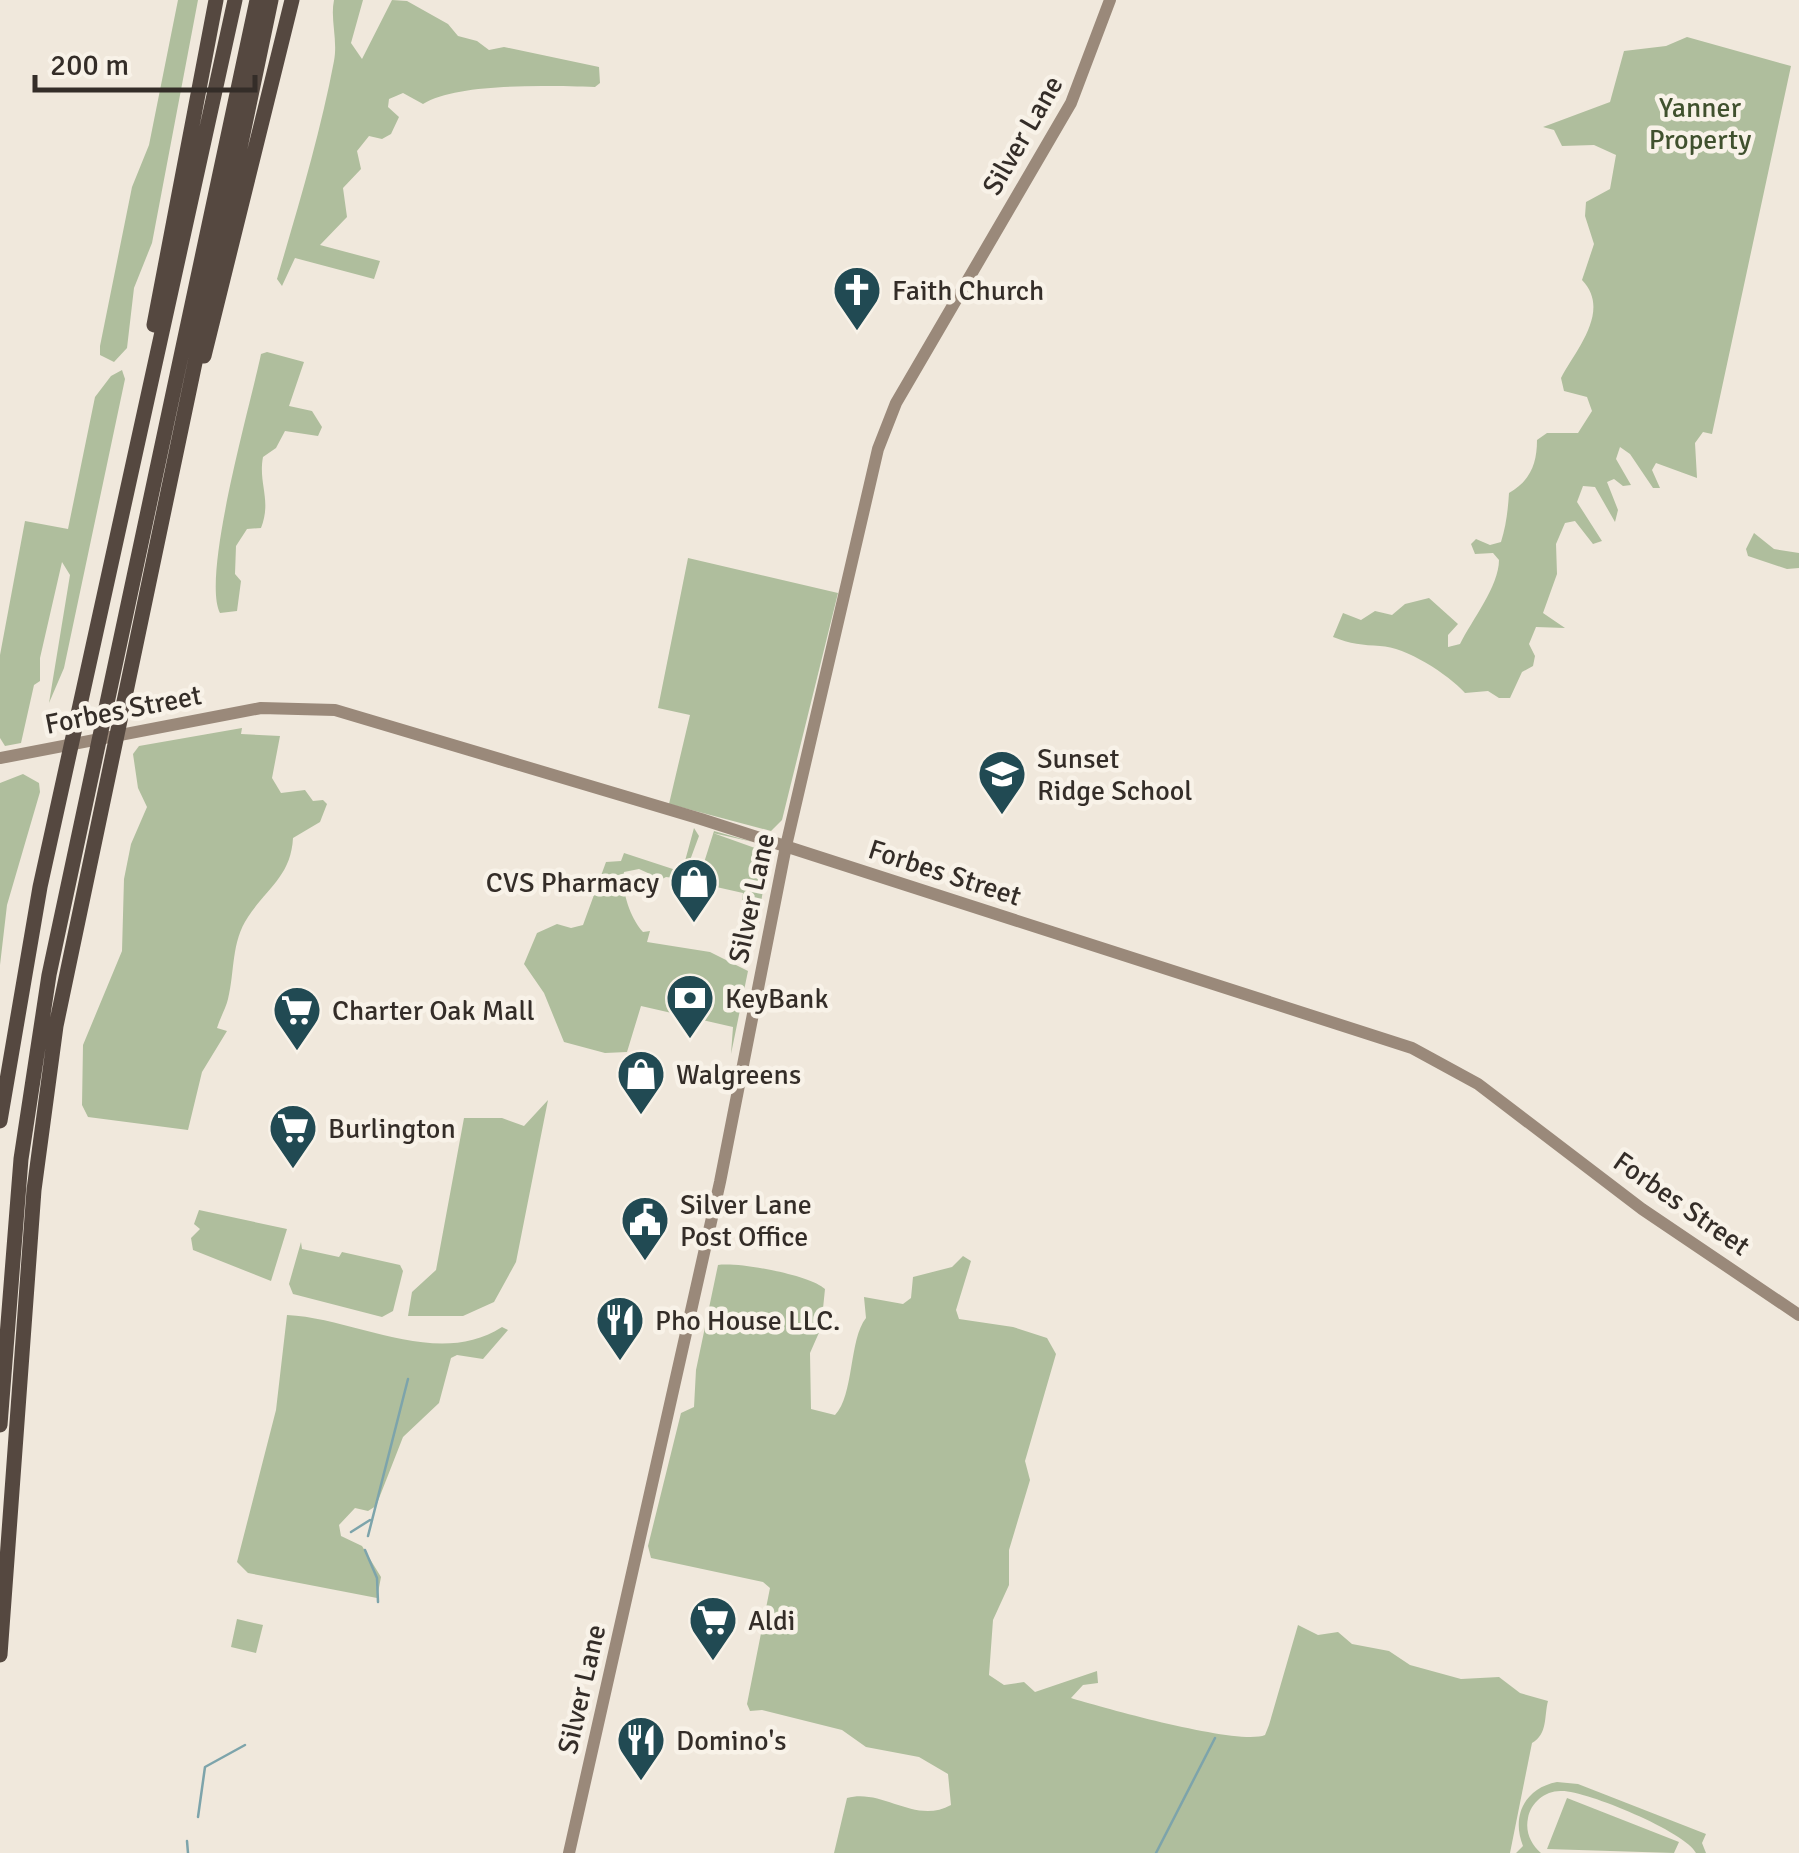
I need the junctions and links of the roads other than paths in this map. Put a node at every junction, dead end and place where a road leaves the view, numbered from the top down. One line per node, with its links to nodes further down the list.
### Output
1 (216, 0): 10 (highway)
2 (235, 0): 9 (highway)
3 (247, 0): 8 (highway)
4 (257, 0): 17 (highway)
5 (271, 0): 11 (highway)
6 (292, 0): 11 (highway)
7 (1110, 0): 13 (main road, Silver Lane)
8 (231, 76): 9 (highway); 16 (highway)
9 (160, 348): 10 (highway)
10 (155, 368): 14 (highway)
11 (184, 406): 18 (highway)
12 (0, 758): 13 (main road, Forbes Street)
13 (786, 846): 15 (main road, Forbes Street); 19 (main road, Silver Lane)
14 (0, 1121)
15 (1799, 1316)
16 (0, 1318)
17 (0, 1425)
18 (0, 1655)
19 (569, 1853)

